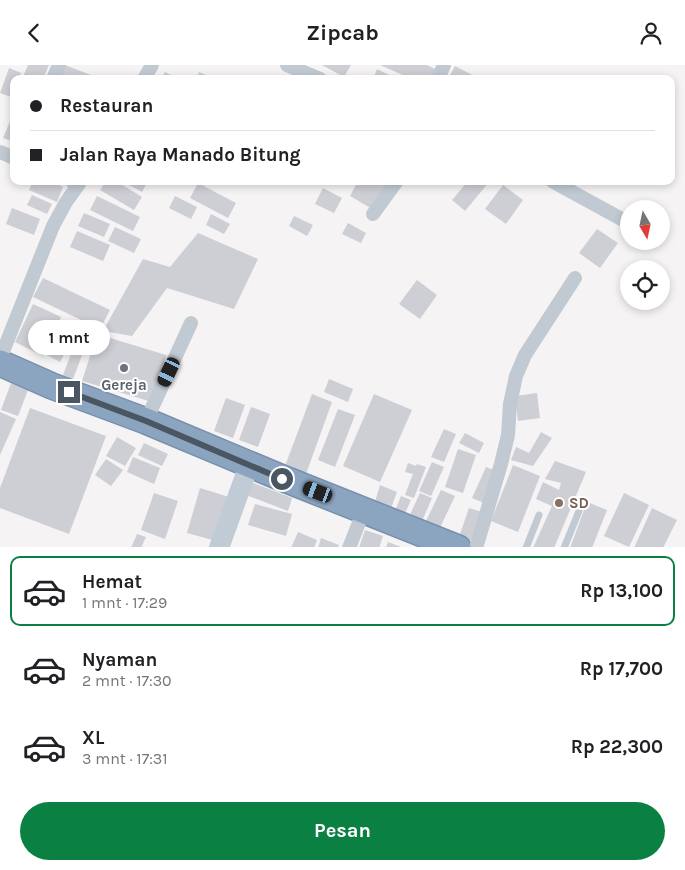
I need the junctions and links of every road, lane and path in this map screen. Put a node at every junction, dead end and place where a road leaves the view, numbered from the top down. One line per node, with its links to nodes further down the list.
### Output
1 (287, 65): 2 (street)
2 (311, 75)
3 (75, 185): 10 (street)
4 (393, 185): 6 (street)
5 (560, 185): 7 (street)
6 (373, 214)
7 (620, 217)
8 (575, 278): 19 (street)
9 (191, 323): 11 (street)
10 (0, 361): 11 (highway)
11 (146, 421): 12 (highway)
12 (248, 465): 13 (highway); 16 (street)
13 (364, 510): 17 (street); 18 (highway)
14 (579, 511): 21 (lane)
15 (539, 515): 20 (lane)
16 (220, 547)
17 (349, 547)
18 (458, 547)
19 (476, 547)
20 (526, 547)
21 (564, 547)

